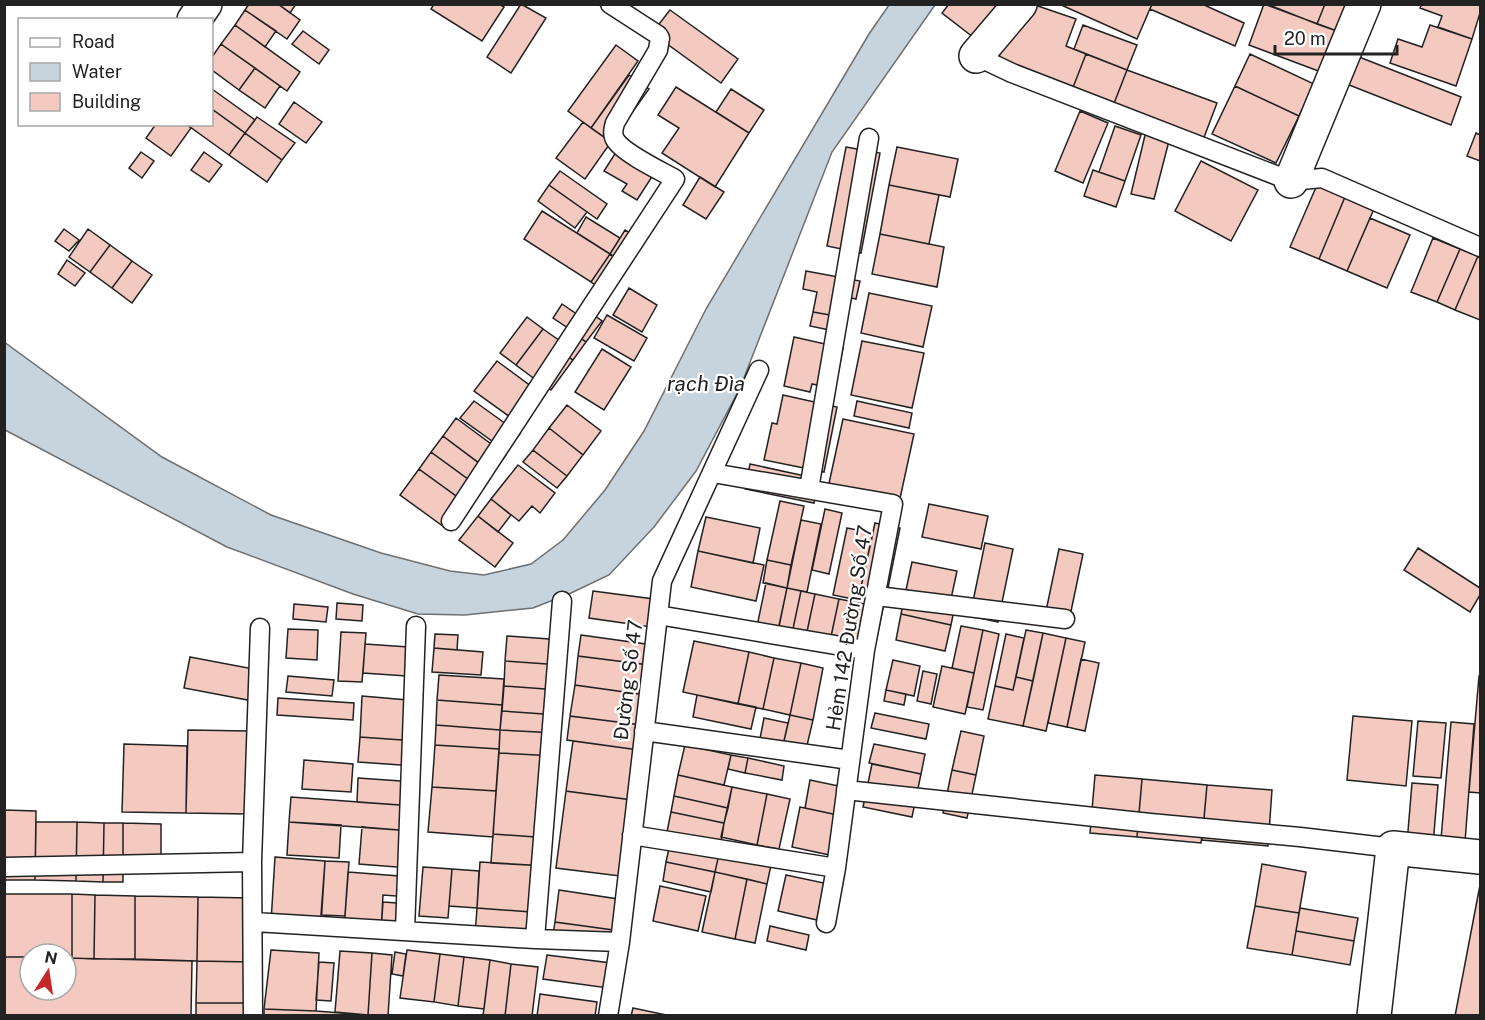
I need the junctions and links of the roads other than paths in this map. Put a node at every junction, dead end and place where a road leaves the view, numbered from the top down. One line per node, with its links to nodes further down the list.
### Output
1 (205, 4): 5 (street)
2 (610, 4): 13 (lane)
3 (1020, 4): 6 (street)
4 (1364, 4): 8 (street)
5 (195, 18)
6 (976, 56): 8 (lane)
7 (869, 138): 12 (lane)
8 (1291, 181): 9 (lane)
9 (1480, 247)
10 (759, 370): 11 (lane, Đường Số 47)
11 (713, 473): 12 (lane); 16 (lane, Đường Số 47)
12 (809, 489): 14 (lane, Hẻm 142 Đường Số 47)
13 (451, 521)
14 (877, 596): 17 (lane); 20 (lane, Hẻm 142 Đường Số 47)
15 (562, 601): 33 (lane)
16 (658, 615): 20 (lane); 21 (lane, Đường Số 47)
17 (1065, 620)
18 (416, 626): 32 (lane)
19 (260, 627): 27 (lane)
20 (866, 650): 22 (lane, Hẻm 142 Đường Số 47)
21 (645, 731): 22 (lane, Hẻm 142 Đường Số 47); 24 (lane, Đường Số 47)
22 (850, 760): 23 (lane, Hẻm 142 Đường Số 47)
23 (846, 790): 25 (lane); 29 (lane, Hẻm 142 Đường Số 47)
24 (632, 835): 29 (lane); 34 (lane, Đường Số 47)
25 (1393, 848): 26 (street); 37 (street)
26 (1480, 857)
27 (252, 862): 28 (lane); 30 (lane)
28 (4, 867)
29 (836, 868): 31 (lane, Hẻm 142 Đường Số 47)
30 (253, 922): 32 (lane); 35 (lane)
31 (826, 923)
32 (405, 931): 33 (lane)
33 (535, 939): 34 (lane)
34 (620, 942): 36 (lane, Đường Số 47)
35 (253, 1016)
36 (608, 1016)
37 (1374, 1016)

